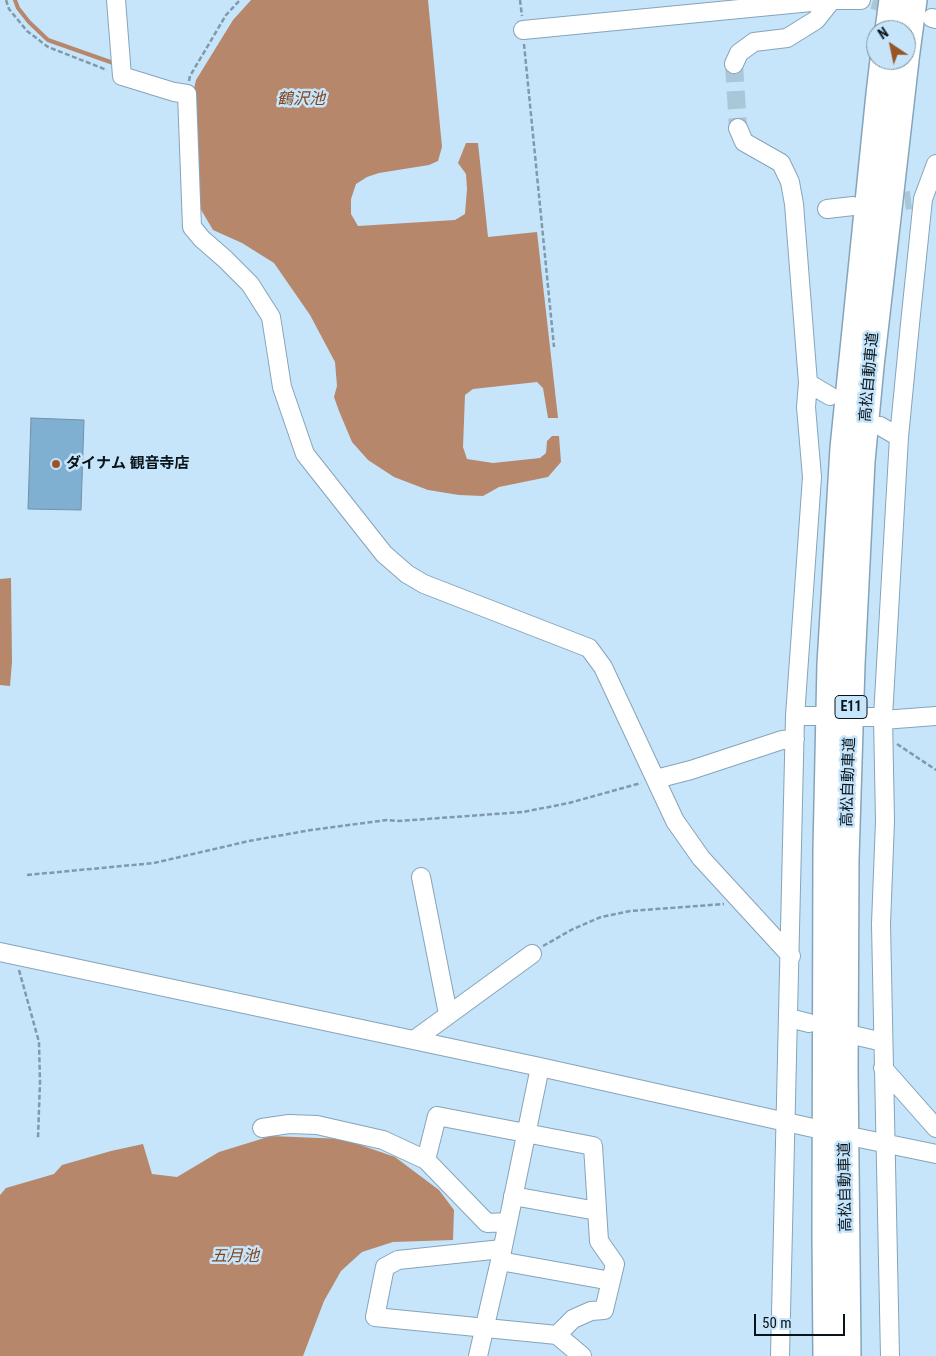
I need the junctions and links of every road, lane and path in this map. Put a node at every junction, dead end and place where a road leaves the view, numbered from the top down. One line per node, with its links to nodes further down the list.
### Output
1 (6, 0): 14 (path)
2 (116, 0): 14 (street)
3 (240, 0): 15 (path)
4 (832, 0): 5 (street); 10 (street); 11 (street)
5 (861, 0)
6 (892, 0): 8 (highway)
7 (914, 0): 9 (highway, 高松自動車道 / E11)
8 (889, 20)
9 (911, 20)
10 (523, 30): 21 (path)
11 (734, 64)
12 (882, 70): 69 (highway, 高松自動車道 / E11)
13 (905, 70): 70 (highway, 高松自動車道 / E11)
14 (122, 76): 15 (street)
15 (187, 94): 34 (street)
16 (738, 128): 22 (street)
17 (936, 164): 18 (street)
18 (923, 198): 25 (street)
19 (853, 206): 20 (street)
20 (827, 209)
21 (554, 347)
22 (808, 382): 23 (street); 26 (street)
23 (830, 396)
24 (880, 426): 25 (street)
25 (900, 438): 30 (street)
26 (795, 716): 27 (street); 31 (street)
27 (817, 716)
28 (863, 716): 30 (street)
29 (936, 716): 30 (street)
30 (883, 718): 32 (street)
31 (795, 739): 34 (street); 40 (street)
32 (884, 740): 33 (path); 46 (street)
33 (936, 770)
34 (656, 779): 35 (path); 37 (street)
35 (26, 874)
36 (421, 877): 41 (street)
37 (741, 903): 39 (path); 40 (street)
38 (7, 954): 45 (street); 54 (path)
39 (532, 954): 41 (street)
40 (791, 956): 42 (street)
41 (448, 1014): 45 (street)
42 (788, 1018): 43 (street); 49 (street)
43 (808, 1024)
44 (857, 1036): 46 (street)
45 (414, 1040): 47 (street)
46 (883, 1042): 48 (street)
47 (540, 1067): 49 (street); 53 (street)
48 (883, 1068): 52 (street); 56 (street)
49 (785, 1121): 51 (street); 68 (street)
50 (262, 1128): 58 (street)
51 (814, 1128)
52 (936, 1128)
53 (526, 1132): 58 (street); 59 (street); 60 (street)
54 (38, 1138)
55 (859, 1138): 56 (street)
56 (885, 1143): 57 (street); 71 (street)
57 (936, 1154)
58 (426, 1160): 61 (street)
59 (513, 1196): 60 (street); 61 (street)
60 (597, 1211): 63 (street)
61 (508, 1222): 62 (street)
62 (501, 1255): 63 (street); 64 (street); 64 (street)
63 (611, 1281): 65 (street)
64 (485, 1328): 65 (street); 66 (street)
65 (557, 1335): 67 (street)
66 (478, 1356)
67 (582, 1356)
68 (780, 1356)
69 (826, 1356)
70 (848, 1356)
71 (890, 1356)

